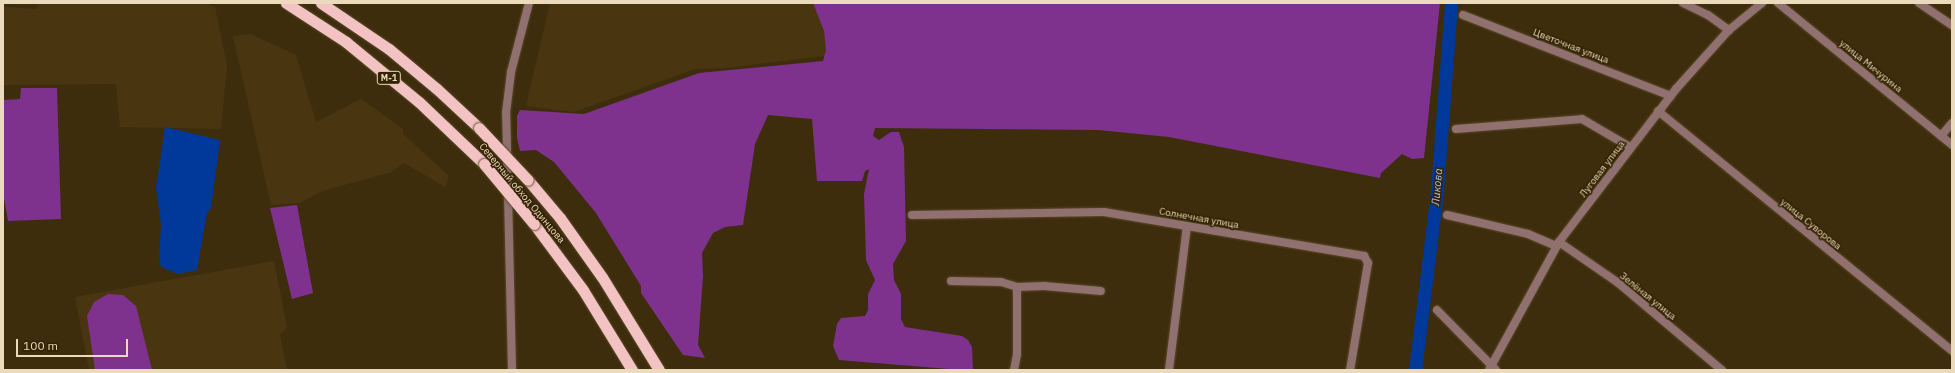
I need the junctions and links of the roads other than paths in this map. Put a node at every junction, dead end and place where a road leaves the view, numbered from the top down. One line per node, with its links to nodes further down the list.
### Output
1 (286, 3): 29 (highway, Северный обход Одинцова / М-1, bridge)
2 (321, 3): 30 (highway, Северный обход Одинцова / М-1, bridge)
3 (529, 3): 28 (street)
4 (1683, 3): 10 (street)
5 (1762, 3): 10 (street, Луговая улица)
6 (1778, 3): 15 (street, улица Мичурина)
7 (1919, 3): 9 (street)
8 (1463, 15): 11 (street, Цветочная улица)
9 (1952, 25)
10 (1729, 30): 11 (street, Луговая улица)
11 (1671, 96): 12 (street, Луговая улица)
12 (1658, 111): 17 (street, Луговая улица); 26 (street, улица Суворова)
13 (1952, 123): 15 (street)
14 (1456, 129): 17 (street)
15 (1942, 136): 16 (street, улица Мичурина)
16 (1952, 145)
17 (1630, 147): 21 (street, Луговая улица)
18 (912, 215): 20 (street, Солнечная улица)
19 (1447, 215): 21 (street, Зелёная улица)
20 (1187, 226): 32 (street); 33 (street, Солнечная улица)
21 (1557, 244): 27 (street, Луговая улица); 34 (street, Зелёная улица)
22 (951, 281): 23 (street)
23 (1017, 287): 24 (street); 31 (street)
24 (1101, 291)
25 (1437, 310): 27 (street)
26 (1952, 352)
27 (1492, 368)
28 (512, 370)
29 (632, 370)
30 (658, 370)
31 (1014, 370)
32 (1169, 370)
33 (1350, 370)
34 (1722, 370)

